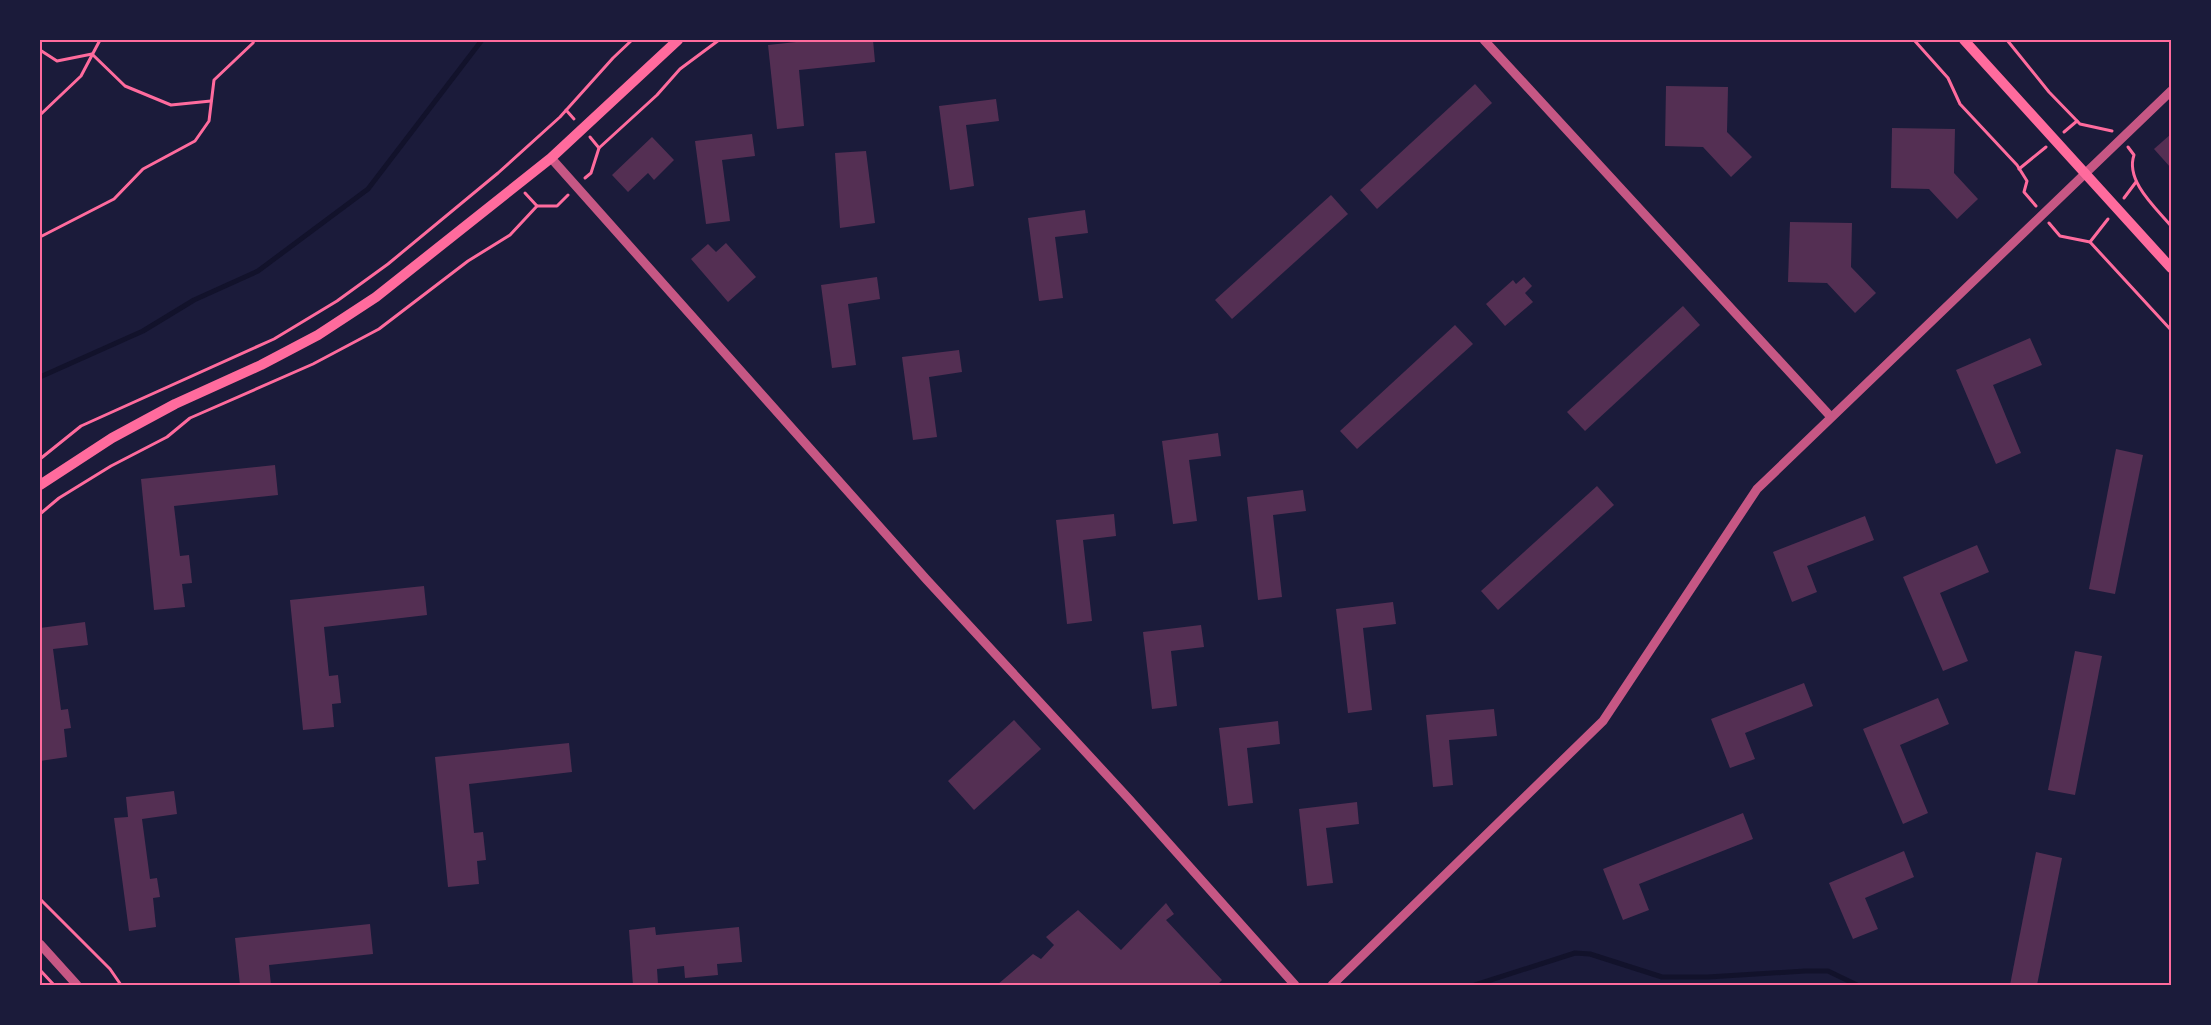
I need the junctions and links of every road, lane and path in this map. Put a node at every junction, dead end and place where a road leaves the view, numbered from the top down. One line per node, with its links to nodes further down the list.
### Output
1 (100, 40): 10 (path)
2 (254, 40): 12 (path)
3 (632, 40): 23 (path)
4 (678, 40): 15 (main road)
5 (1484, 40): 22 (street)
6 (1914, 40): 17 (path)
7 (1964, 40): 16 (main road)
8 (2007, 40): 14 (path)
9 (40, 50): 10 (path)
10 (92, 54): 12 (path); 13 (path)
11 (2171, 91): 14 (street)
12 (212, 101): 19 (path)
13 (40, 115)
14 (2121, 138): 16 (street); 18 (path)
15 (551, 158): 24 (main road); 31 (street)
16 (2085, 173): 17 (street); 20 (main road)
17 (2042, 214): 21 (path); 22 (street)
18 (2171, 226)
19 (40, 236)
20 (2171, 268)
21 (2171, 330)
22 (1831, 417): 32 (street)
23 (40, 459)
24 (40, 485)
25 (40, 899): 30 (path)
26 (40, 944): 29 (street)
27 (40, 970): 28 (path)
28 (54, 985)
29 (77, 985)
30 (121, 985)
31 (1295, 985)
32 (1332, 985)

